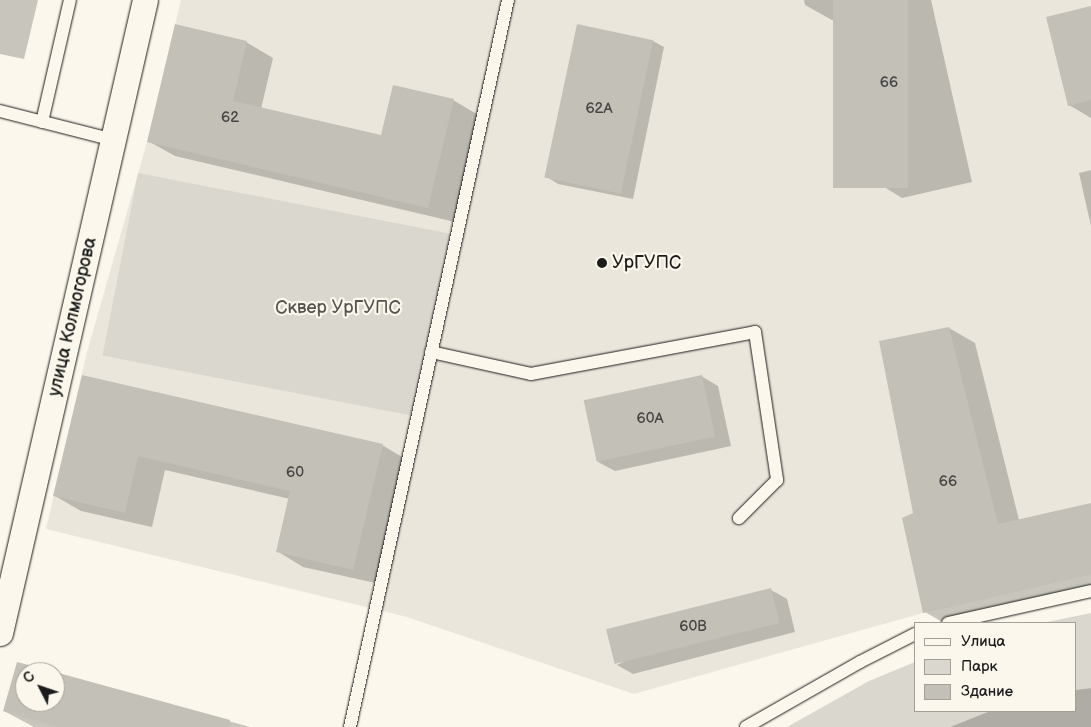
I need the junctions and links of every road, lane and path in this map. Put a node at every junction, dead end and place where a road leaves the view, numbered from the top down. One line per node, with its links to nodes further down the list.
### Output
1 (70, 0): 5 (lane)
2 (145, 0): 6 (street, улица Колмогорова)
3 (508, 0): 7 (lane)
4 (0, 111): 5 (lane)
5 (42, 122): 6 (lane)
6 (114, 140): 11 (street, улица Колмогорова)
7 (431, 352): 8 (lane); 13 (lane)
8 (739, 518)
9 (1091, 590): 10 (lane)
10 (952, 622)
11 (0, 633)
12 (914, 635): 14 (lane)
13 (350, 727)
14 (746, 727)

